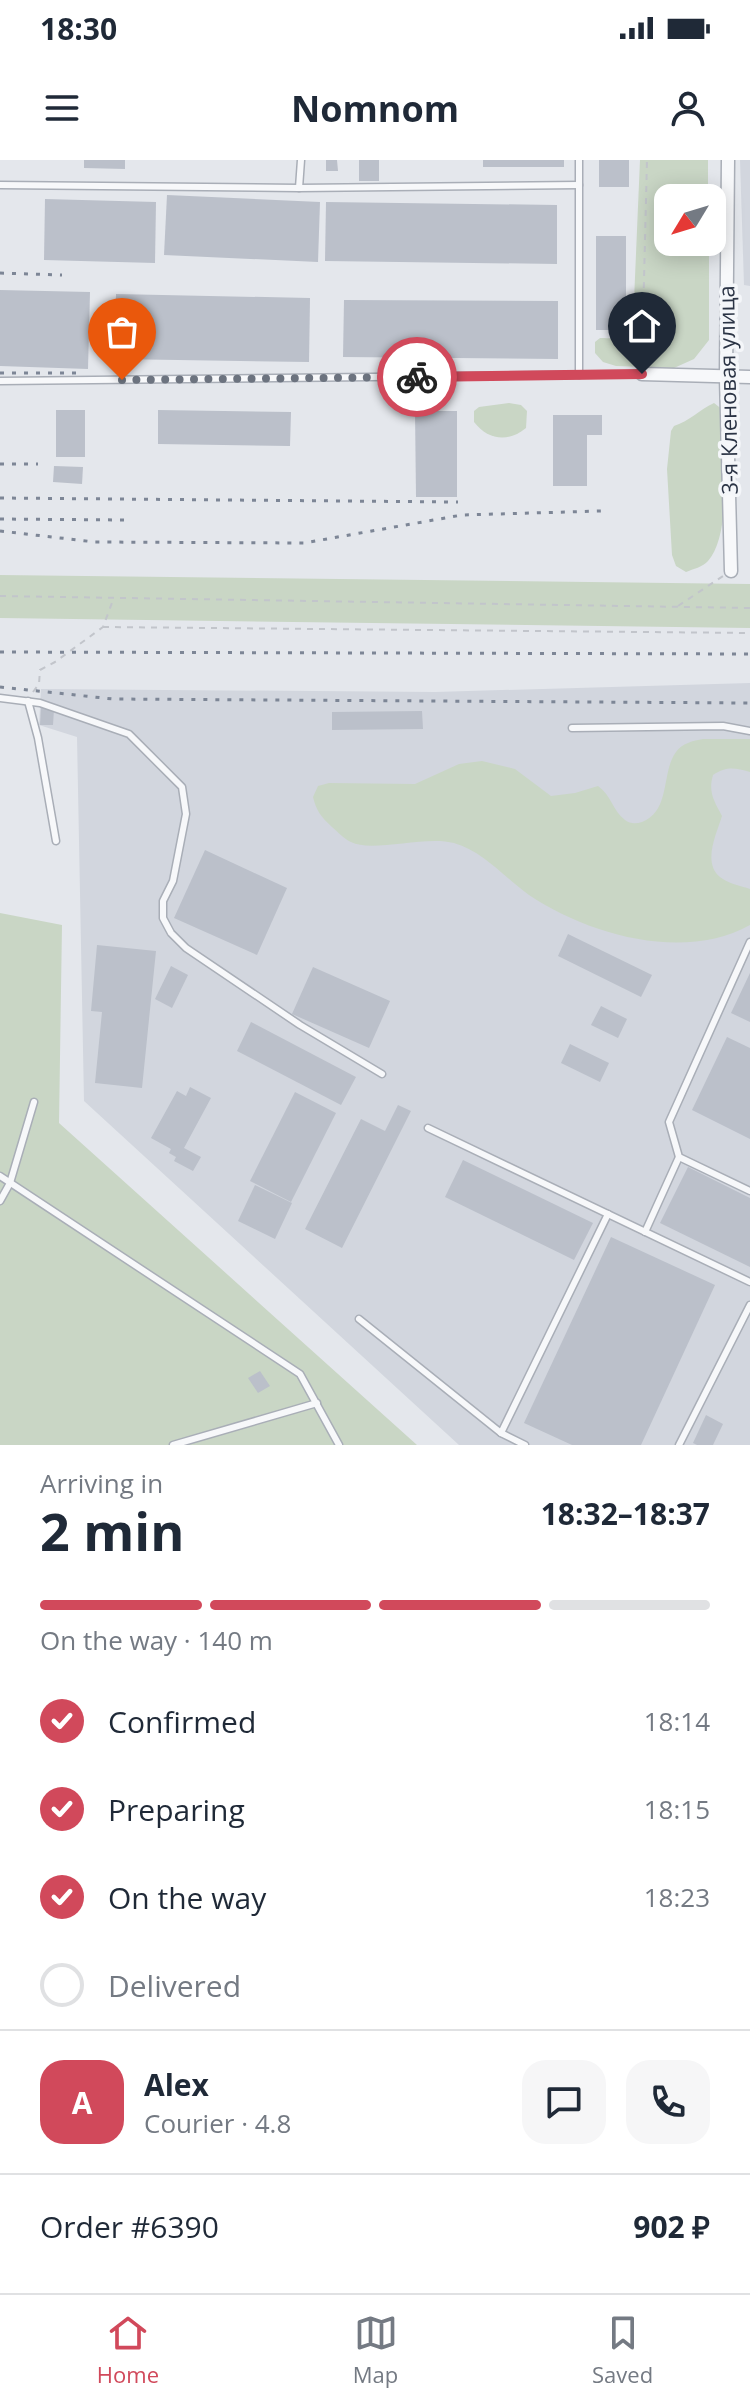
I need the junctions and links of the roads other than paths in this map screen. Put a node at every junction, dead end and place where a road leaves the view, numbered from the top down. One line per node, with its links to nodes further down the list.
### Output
1 (301, 160): 6 (lane)
2 (579, 160): 5 (lane)
3 (728, 160): 9 (street, 3-я Кленовая улица)
4 (0, 185): 6 (lane)
5 (579, 185): 6 (lane); 8 (lane)
6 (299, 188)
7 (642, 374): 8 (lane); 9 (street)
8 (579, 375): 11 (lane)
9 (726, 377): 10 (street); 12 (street, 3-я Кленовая улица)
10 (750, 377)
11 (0, 381)
12 (731, 571)
13 (0, 698): 14 (lane)
14 (28, 701): 17 (lane); 19 (lane)
15 (572, 728): 16 (lane)
16 (750, 731)
17 (56, 841)
18 (750, 942): 22 (lane)
19 (382, 1074)
20 (34, 1102): 24 (lane)
21 (428, 1128): 27 (lane)
22 (679, 1157): 25 (lane); 28 (lane)
23 (0, 1176): 24 (lane)
24 (10, 1183): 26 (lane); 32 (lane)
25 (750, 1191)
26 (0, 1201)
27 (608, 1214): 28 (lane); 33 (lane)
28 (645, 1232): 29 (lane)
29 (750, 1282)
30 (750, 1305): 37 (lane)
31 (359, 1319): 33 (lane)
32 (317, 1403): 34 (lane); 35 (lane)
33 (501, 1433): 36 (lane)
34 (173, 1445)
35 (339, 1445)
36 (525, 1445)
37 (679, 1445)

